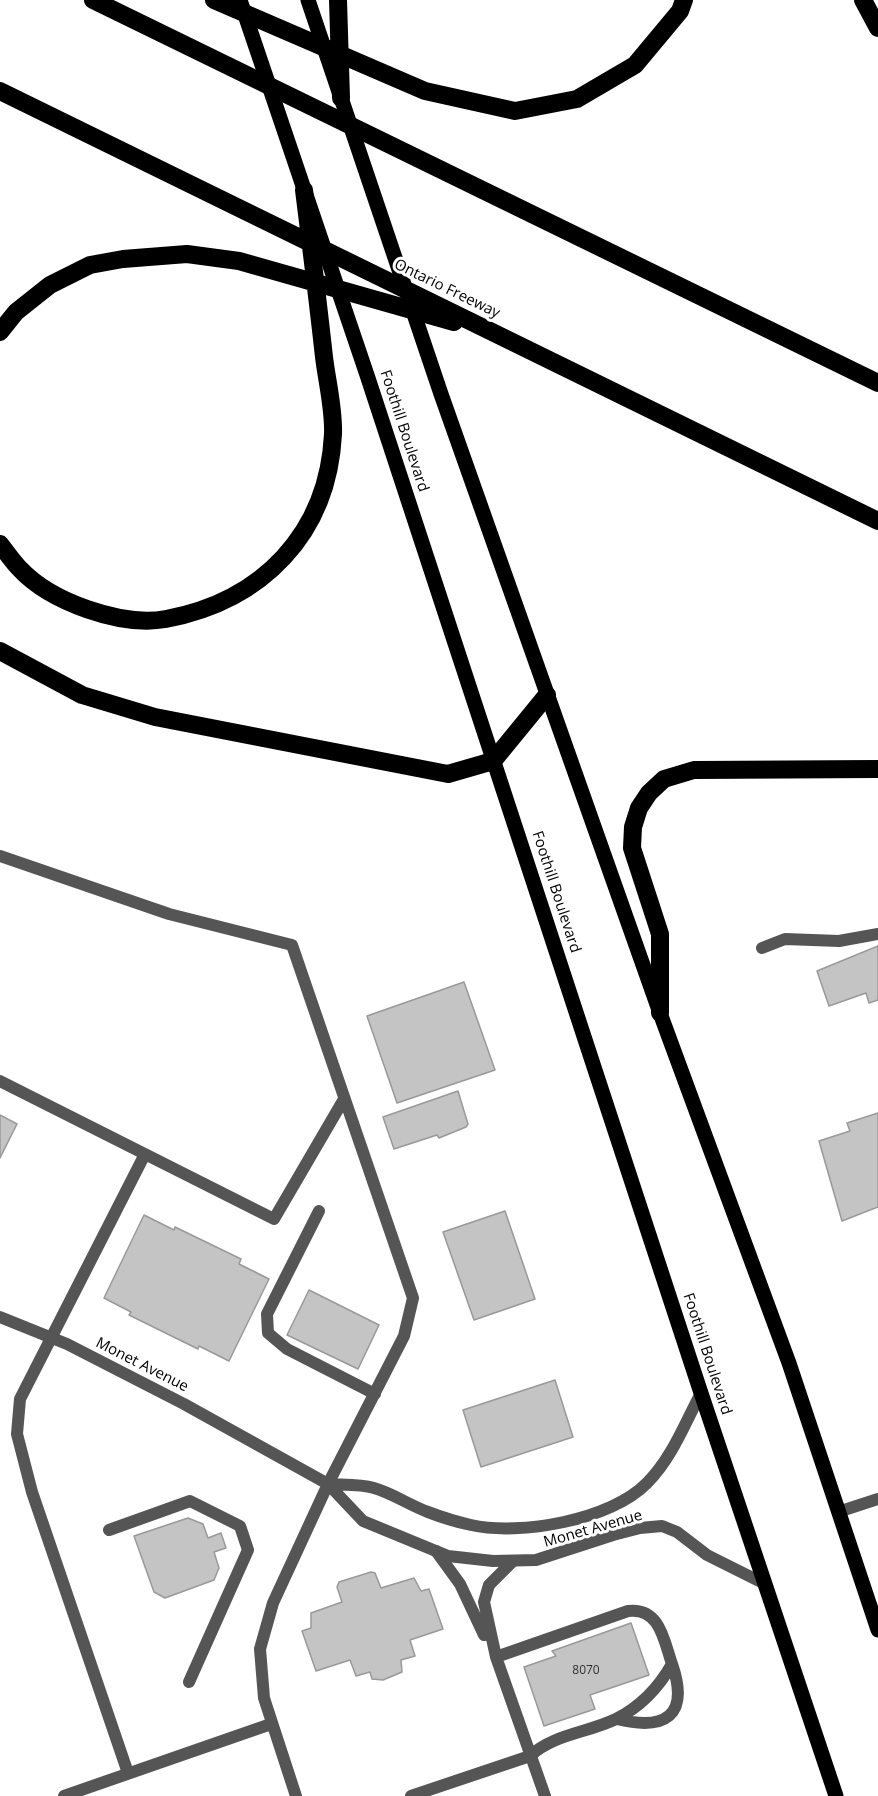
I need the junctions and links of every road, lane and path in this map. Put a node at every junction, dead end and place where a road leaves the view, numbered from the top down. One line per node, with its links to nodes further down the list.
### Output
1 (93, 0): 14 (highway)
2 (214, 0): 6 (highway)
3 (240, 0): 11 (main road, Foothill Boulevard)
4 (308, 0): 10 (main road)
5 (338, 0): 10 (highway)
6 (684, 0)
7 (863, 0): 8 (highway)
8 (878, 27)
9 (0, 91): 13 (highway, Ontario Freeway)
10 (341, 98): 18 (main road)
11 (304, 190): 16 (highway); 19 (main road, Foothill Boulevard)
12 (0, 332): 13 (highway)
13 (499, 335): 15 (highway, Ontario Freeway)
14 (878, 383)
15 (878, 521)
16 (0, 544)
17 (0, 651): 19 (highway)
18 (547, 695): 19 (highway); 24 (main road)
19 (493, 760): 31 (main road, Foothill Boulevard)
20 (878, 769): 24 (highway)
21 (0, 856): 26 (street)
22 (878, 934): 23 (street)
23 (762, 948)
24 (660, 1013): 35 (main road)
25 (0, 1081): 27 (street)
26 (344, 1099): 27 (street); 32 (street)
27 (145, 1154): 30 (street)
28 (319, 1211): 32 (street)
29 (0, 1317): 30 (street, Monet Avenue)
30 (51, 1338): 33 (street, Monet Avenue); 47 (street)
31 (700, 1393): 33 (street, Monet Avenue); 39 (main road, Foothill Boulevard)
32 (375, 1394): 33 (street)
33 (328, 1484): 37 (street, Monet Avenue); 45 (street)
34 (878, 1498): 35 (street)
35 (838, 1512): 40 (main road)
36 (109, 1530): 43 (street)
37 (436, 1551): 38 (street, Monet Avenue); 41 (street)
38 (513, 1561): 39 (street, Monet Avenue); 41 (street)
39 (765, 1584): 52 (main road, Foothill Boulevard)
40 (878, 1630)
41 (496, 1657): 42 (street); 46 (street)
42 (672, 1664): 44 (street); 44 (street)
43 (189, 1682)
44 (616, 1719): 46 (street)
45 (271, 1724): 47 (street); 49 (street)
46 (530, 1755): 50 (street); 51 (street)
47 (128, 1773): 48 (street)
48 (64, 1796)
49 (296, 1796)
50 (411, 1796)
51 (545, 1796)
52 (837, 1796)

